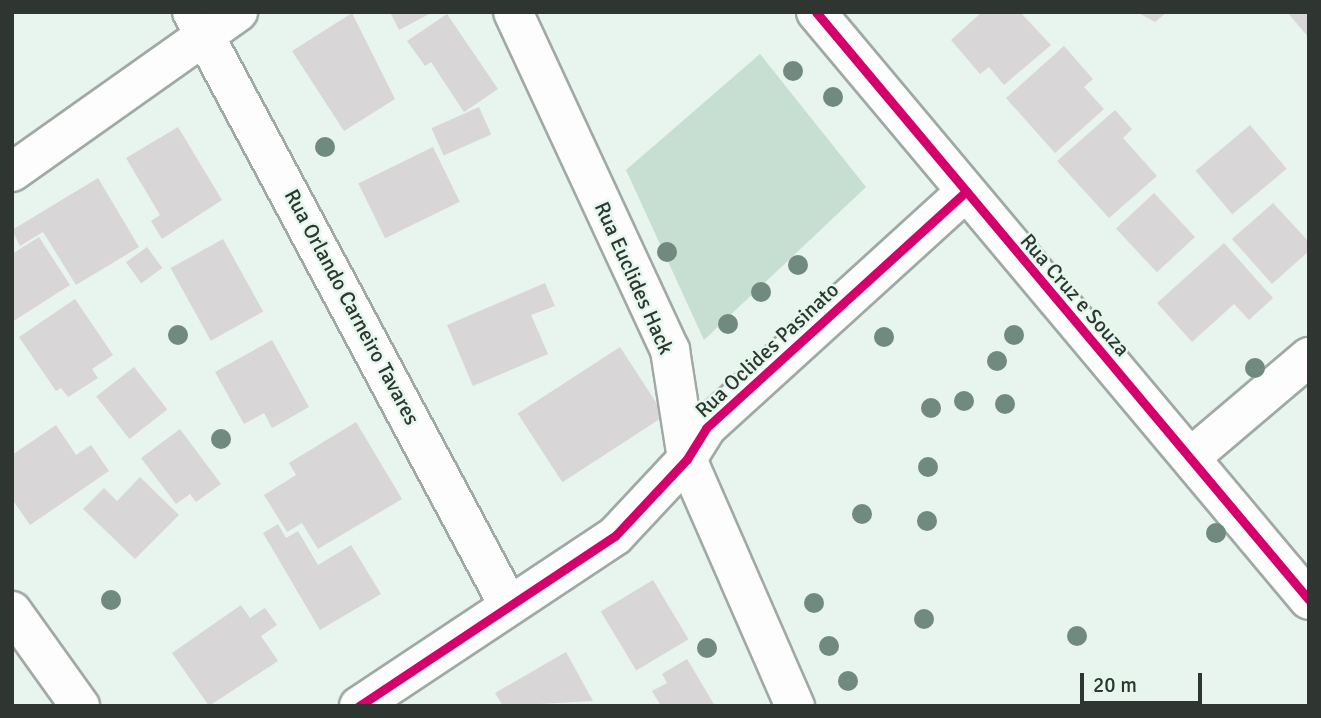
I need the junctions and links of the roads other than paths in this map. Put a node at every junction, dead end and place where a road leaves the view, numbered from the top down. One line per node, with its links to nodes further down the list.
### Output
1 (238, 12): 4 (street)
2 (513, 12): 9 (street, Rua Euclides Hack)
3 (816, 12): 6 (street, Rua Cruz e Souza)
4 (200, 22): 5 (street); 11 (street, Rua Orlando Carneiro Tavares)
5 (12, 172)
6 (964, 193): 8 (street, Rua Cruz e Souza); 9 (street, Rua Oclides Pasinato)
7 (1309, 356): 8 (street)
8 (1192, 457): 10 (street, Rua Cruz e Souza)
9 (687, 458): 11 (street, Rua Oclides Pasinato); 15 (street, Rua Euclides Hack)
10 (1309, 600)
11 (508, 604): 14 (street, Rua Oclides Pasinato)
12 (12, 611): 13 (street)
13 (80, 706)
14 (359, 706)
15 (795, 706)

